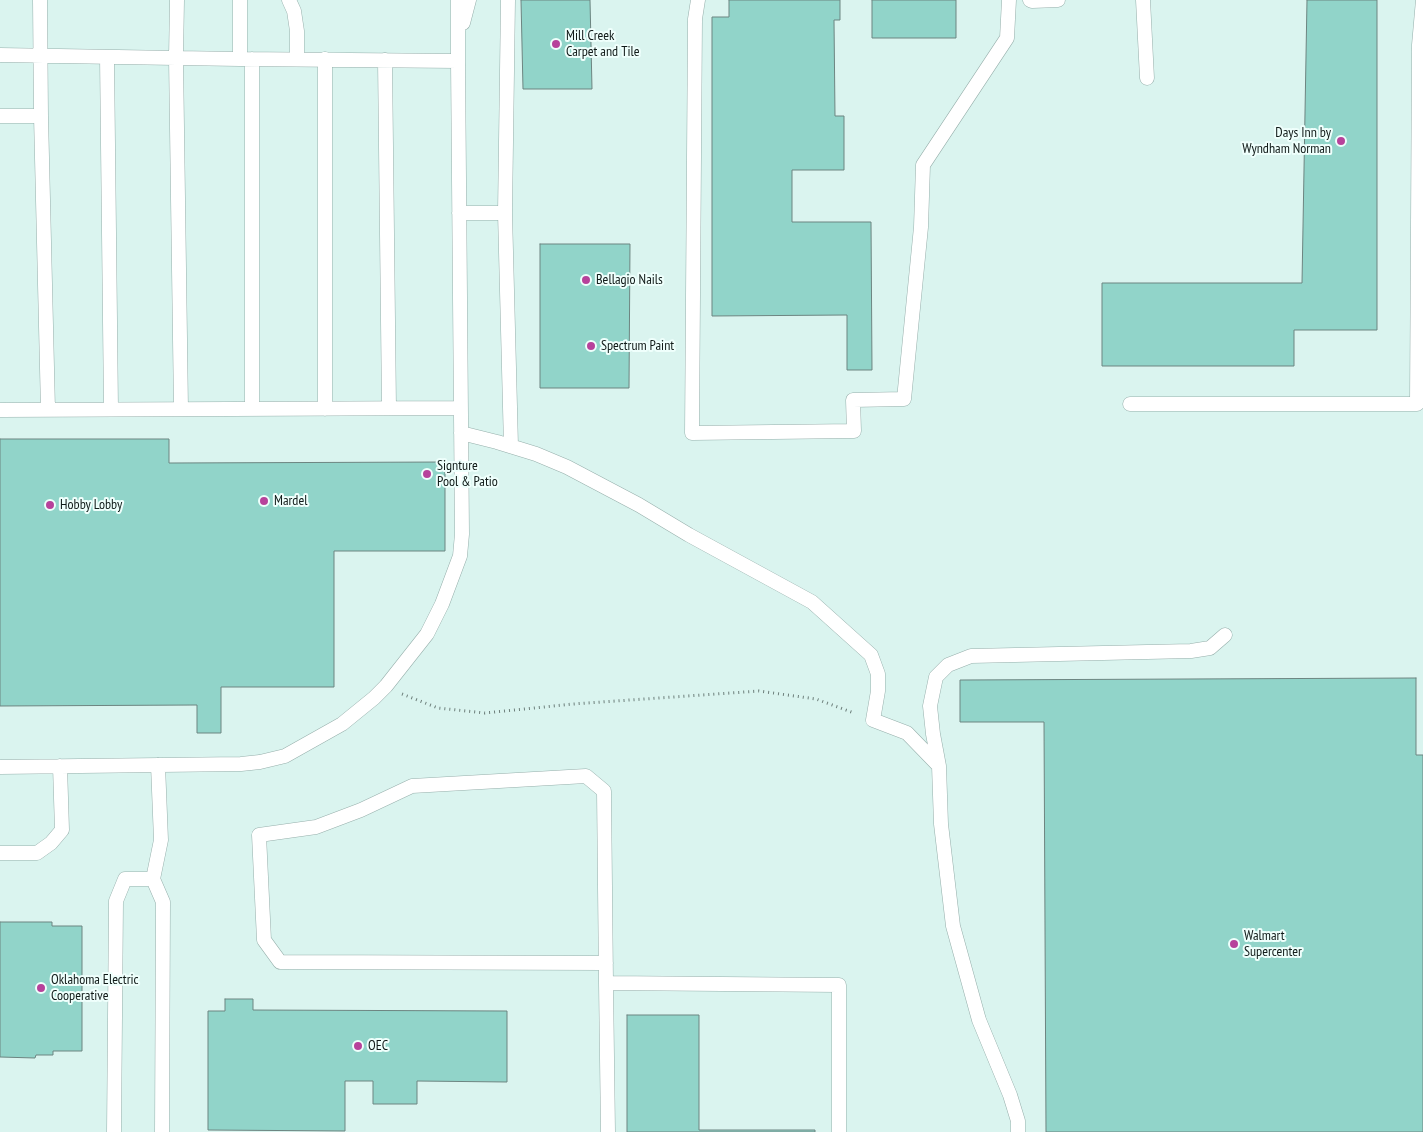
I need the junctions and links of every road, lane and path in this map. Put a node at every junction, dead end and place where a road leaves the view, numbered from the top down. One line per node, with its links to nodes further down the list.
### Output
1 (40, 0): 16 (lane)
2 (177, 0): 18 (lane)
3 (240, 0): 19 (lane)
4 (289, 0): 20 (lane)
5 (458, 0): 14 (lane)
6 (469, 0): 14 (lane)
7 (508, 0): 28 (lane)
8 (698, 0): 9 (lane)
9 (1009, 0)
10 (1030, 0): 11 (lane)
11 (1058, 0)
12 (1143, 0): 24 (lane)
13 (1423, 0): 29 (lane)
14 (458, 40): 23 (lane)
15 (0, 55): 16 (lane)
16 (41, 55): 17 (lane); 26 (lane)
17 (108, 56): 18 (lane); 32 (lane)
18 (176, 58): 19 (lane); 33 (lane)
19 (246, 59): 20 (lane); 34 (lane)
20 (297, 59): 21 (lane)
21 (325, 59): 22 (lane); 35 (lane)
22 (384, 60): 23 (lane); 30 (lane)
23 (458, 61): 27 (lane)
24 (1148, 78)
25 (0, 116): 26 (lane)
26 (42, 116): 37 (lane)
27 (459, 213): 28 (lane); 31 (lane)
28 (505, 213): 39 (lane)
29 (1130, 404)
30 (389, 408): 31 (lane); 35 (lane)
31 (461, 408): 38 (lane)
32 (110, 409): 33 (lane); 37 (lane)
33 (180, 409): 34 (lane)
34 (252, 409): 35 (lane)
35 (325, 409)
36 (0, 410): 37 (lane)
37 (48, 410)
38 (461, 433): 39 (lane); 41 (lane)
39 (511, 446): 42 (lane)
40 (1225, 635): 46 (lane)
41 (386, 686): 42 (path); 43 (lane)
42 (873, 720): 46 (lane)
43 (158, 765): 45 (lane); 48 (lane)
44 (0, 766): 45 (lane)
45 (60, 766): 47 (lane)
46 (939, 766): 55 (lane)
47 (0, 852)
48 (153, 879): 51 (lane); 52 (lane)
49 (606, 963): 49 (lane); 50 (lane)
50 (606, 983): 53 (lane); 54 (lane)
51 (114, 1132)
52 (162, 1132)
53 (608, 1132)
54 (839, 1132)
55 (1018, 1132)

